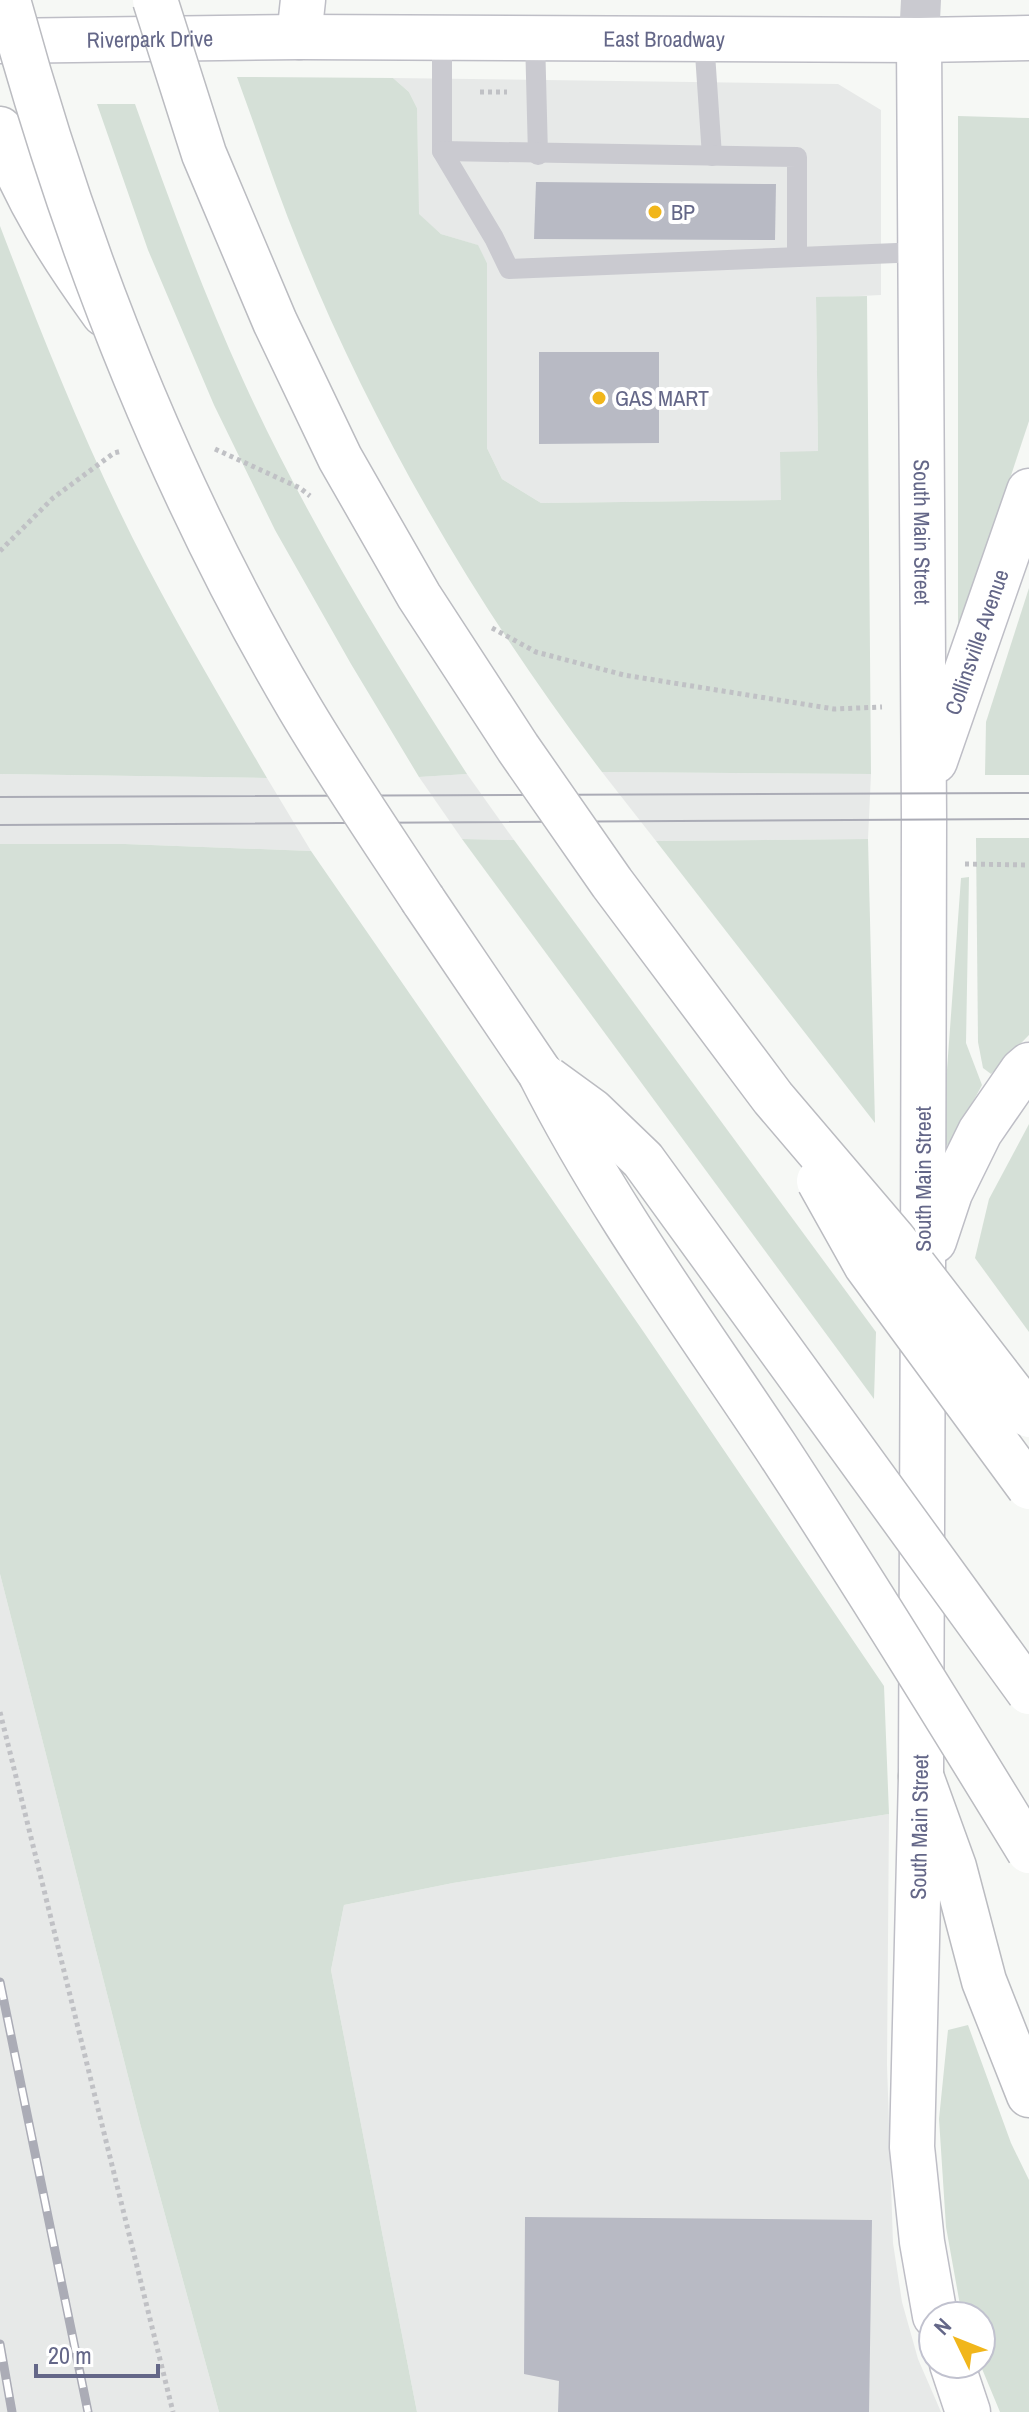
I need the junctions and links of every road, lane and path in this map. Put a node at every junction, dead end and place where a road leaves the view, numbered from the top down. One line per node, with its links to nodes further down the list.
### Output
1 (8, 0): 18 (main road, bridge)
2 (155, 0): 25 (main road, bridge)
3 (301, 19): 5 (main road, East Broadway); 9 (main road, Riverpark Drive)
4 (920, 20): 7 (main road, East Broadway); 8 (main road, East Broadway); 16 (main road, South Main Street)
5 (442, 37): 6 (main road, East Broadway); 13 (lane)
6 (535, 38): 8 (main road, East Broadway); 14 (lane)
7 (1029, 38)
8 (704, 39): 15 (lane)
9 (0, 41)
10 (480, 92): 11 (path)
11 (508, 92)
12 (0, 129): 18 (main road)
13 (442, 151): 14 (lane); 17 (lane)
14 (538, 155): 15 (lane)
15 (712, 156): 17 (lane)
16 (921, 252): 17 (lane); 20 (main road, South Main Street)
17 (797, 257)
18 (116, 331): 24 (main road, bridge)
19 (1029, 491): 20 (main road, Collinsville Avenue)
20 (924, 794): 21 (main road, South Main Street)
21 (924, 864): 22 (path); 26 (main road, South Main Street)
22 (1029, 865)
23 (1029, 1065): 26 (main road)
24 (540, 1073): 29 (main road, bridge); 32 (main road, bridge)
25 (773, 1098): 27 (main road, bridge); 28 (main road, bridge)
26 (923, 1277): 31 (main road, South Main Street)
27 (1029, 1415)
28 (1029, 1487)
29 (1029, 1692)
30 (0, 1712): 36 (path)
31 (921, 1776): 33 (main road); 34 (main road, South Main Street)
32 (1029, 1851)
33 (1029, 2095)
34 (932, 2300)
35 (957, 2380): 37 (main road)
36 (173, 2412)
37 (968, 2412)

